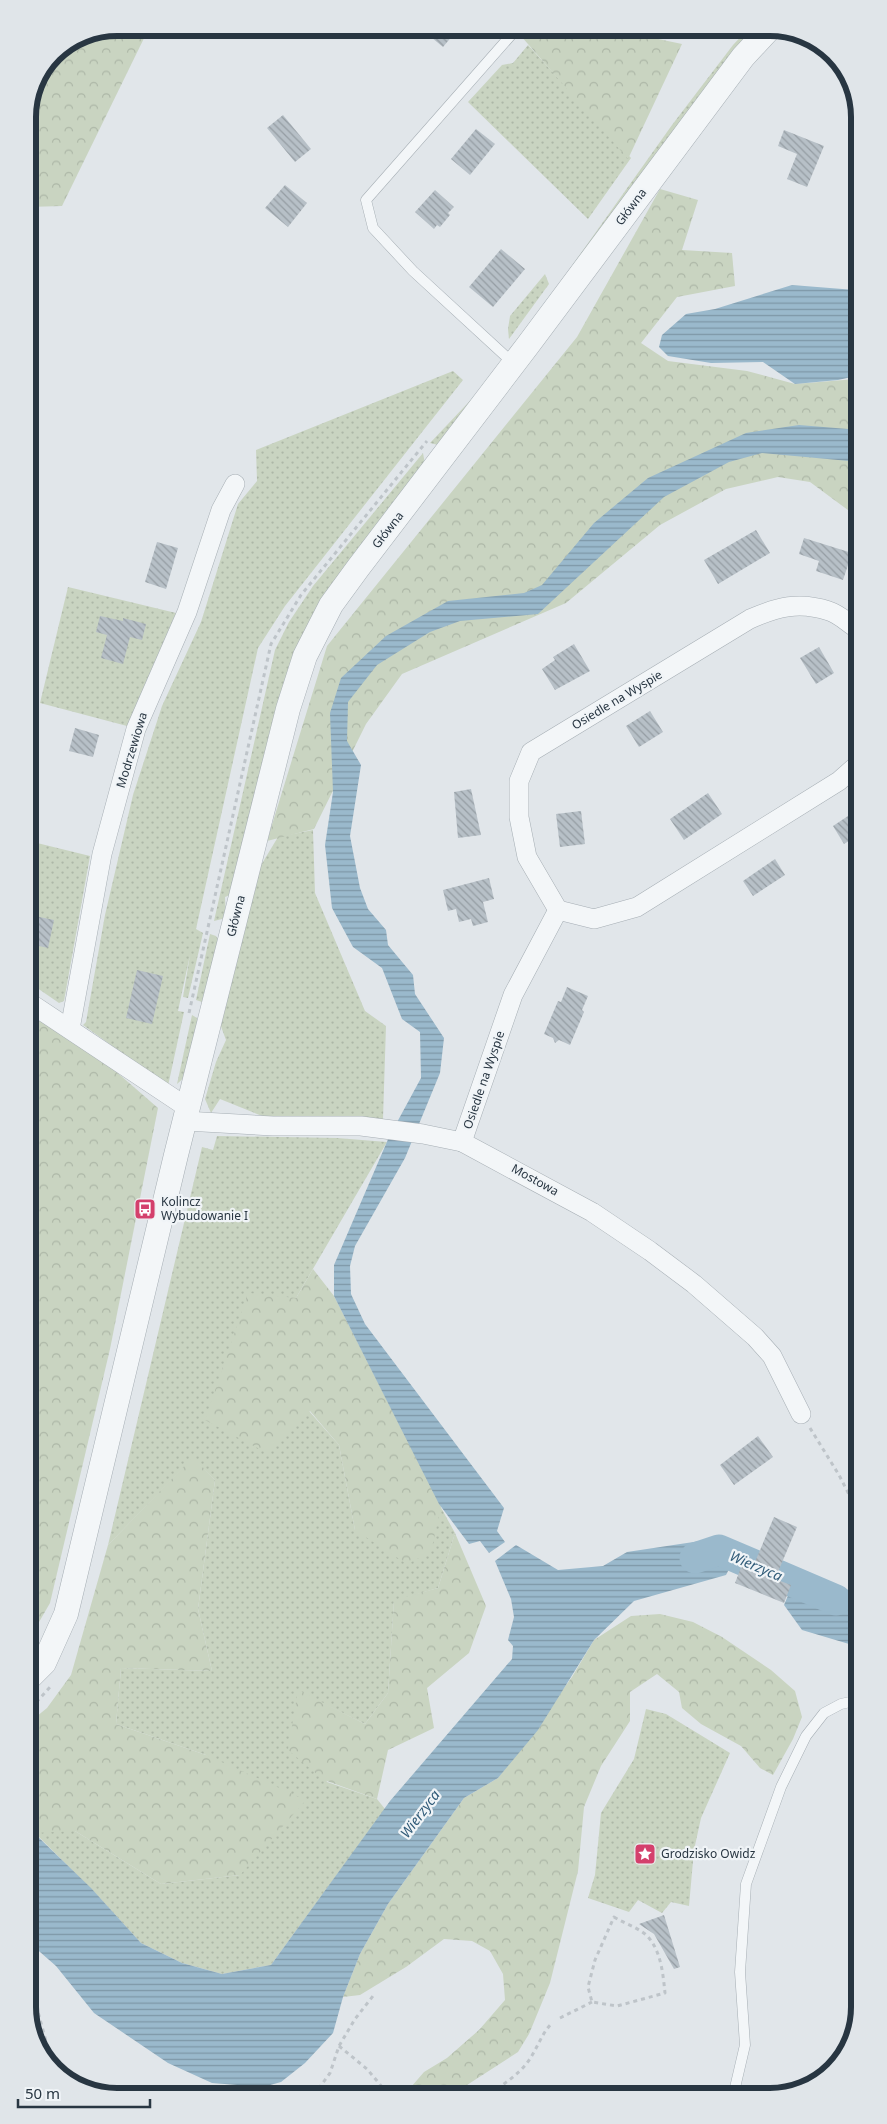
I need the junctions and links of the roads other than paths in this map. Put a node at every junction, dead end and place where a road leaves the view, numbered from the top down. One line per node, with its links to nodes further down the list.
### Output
1 (510, 36): 3 (lane)
2 (763, 36): 3 (street, Główna)
3 (514, 364): 10 (street, Główna)
4 (235, 484): 9 (street, Modrzewiowa)
5 (851, 625): 7 (street, Osiedle na Wyspie)
6 (851, 770): 7 (street)
7 (558, 910): 11 (street, Osiedle na Wyspie)
8 (36, 1007): 9 (street)
9 (70, 1029): 10 (street)
10 (187, 1114): 11 (street, Mostowa); 13 (street, Główna)
11 (462, 1142): 12 (street, Mostowa)
12 (801, 1414)
13 (42, 1680)
14 (851, 1702): 15 (lane)
15 (735, 2088)

